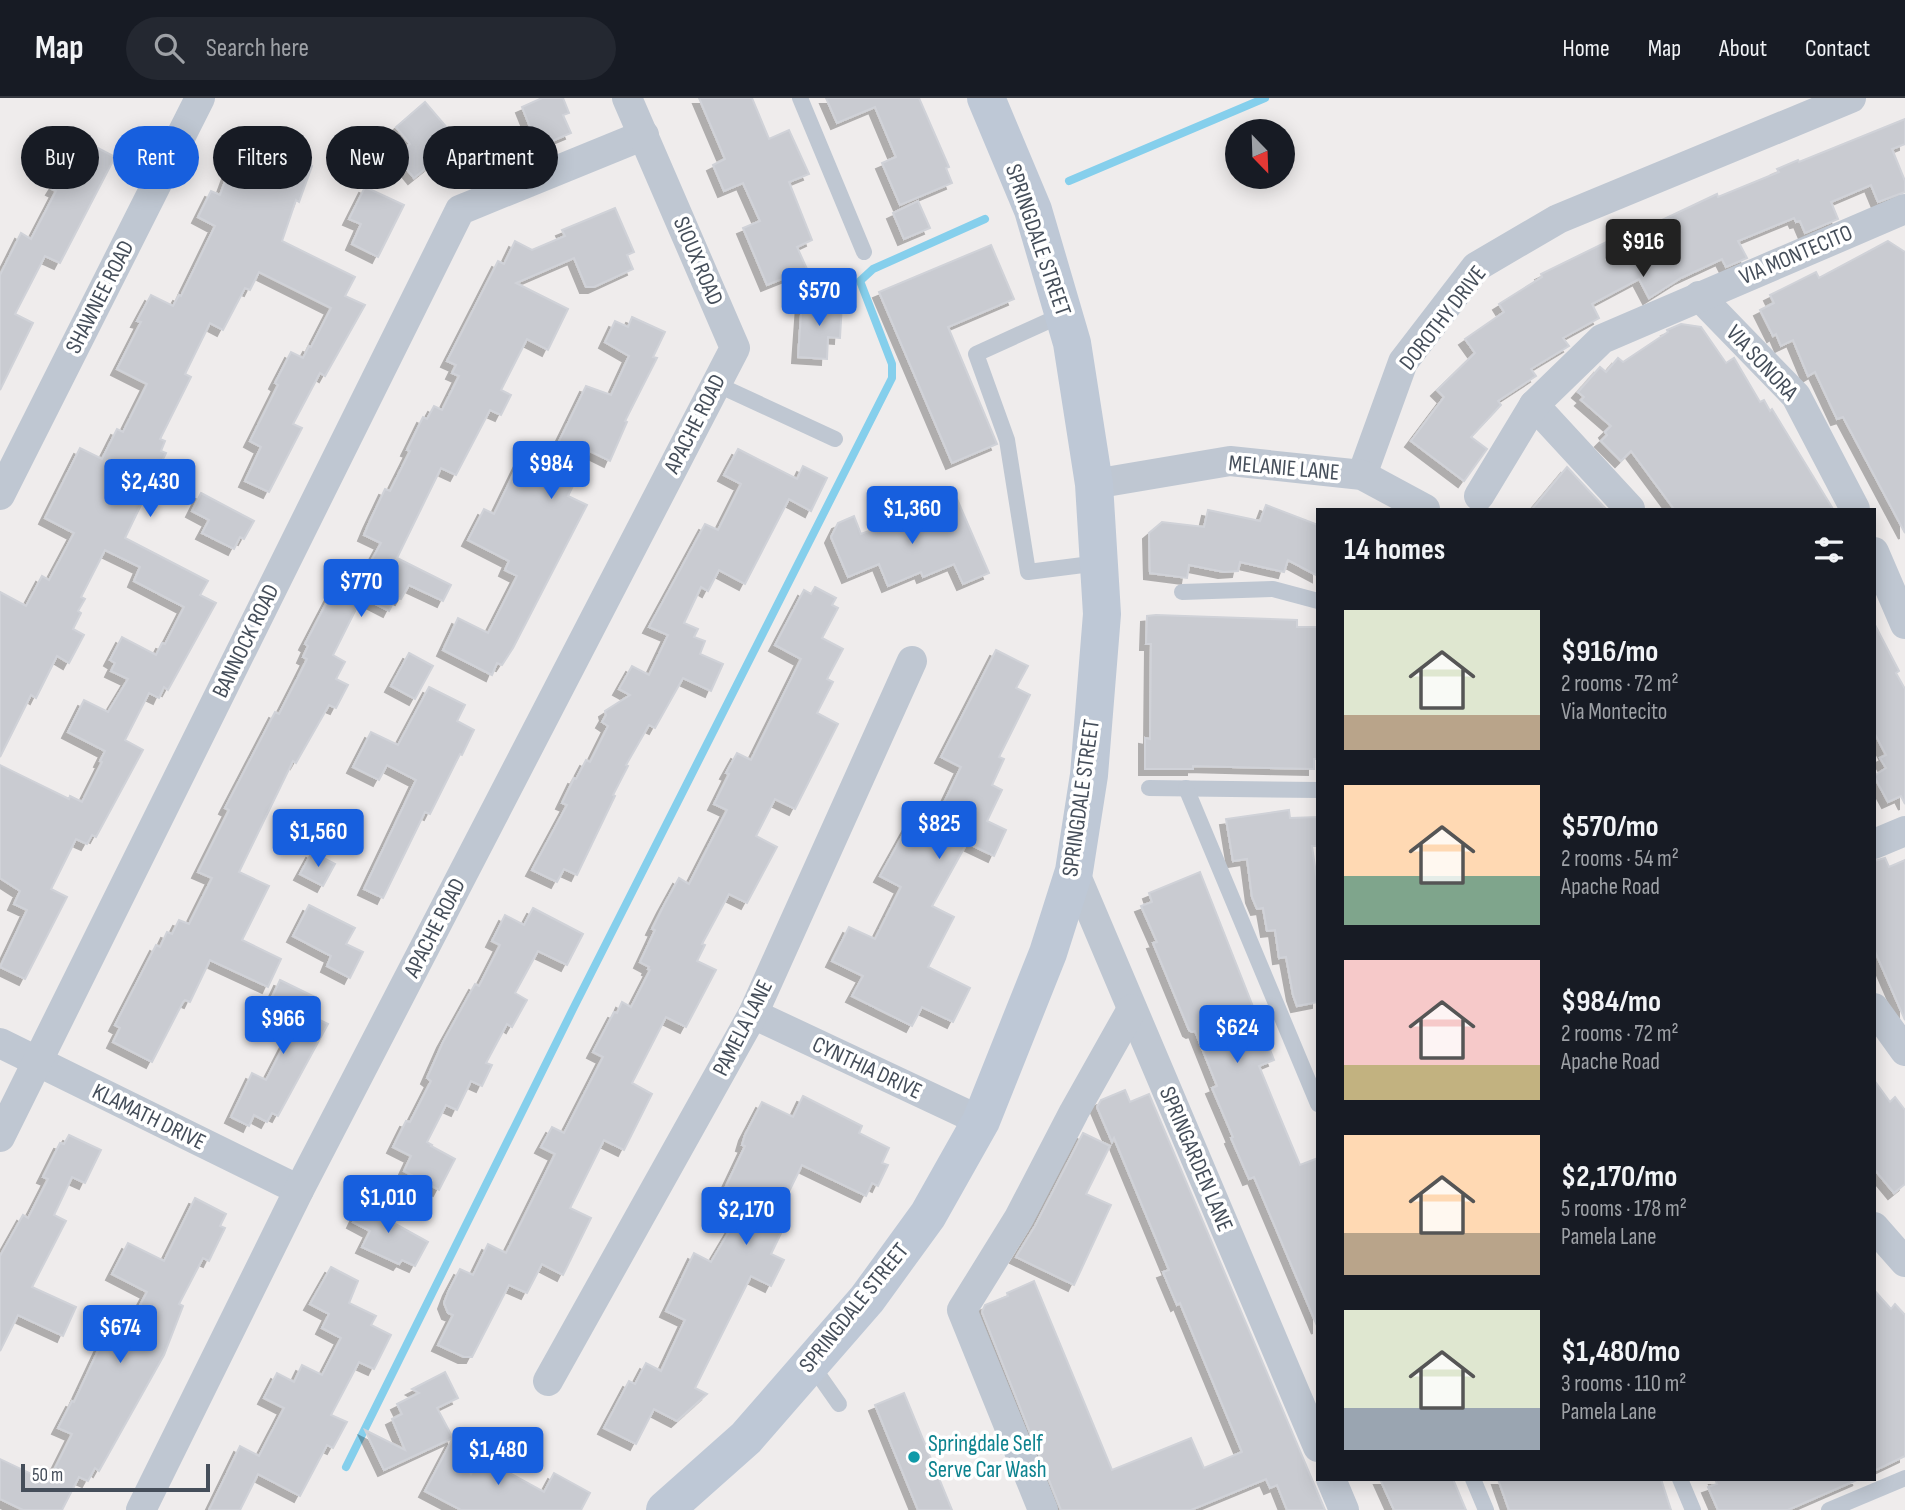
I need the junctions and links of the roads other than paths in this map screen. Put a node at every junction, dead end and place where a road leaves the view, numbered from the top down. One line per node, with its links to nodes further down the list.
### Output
1 (200, 98): 17 (street, SHAWNEE ROAD)
2 (627, 98): 6 (street, SIOUX ROAD)
3 (800, 98): 8 (lane)
4 (986, 98): 10 (main road, SPRINGDALE STREET)
5 (1851, 98): 15 (street, DOROTHY DRIVE)
6 (644, 135): 11 (street, SIOUX ROAD); 39 (street, BANNOCK ROAD)
7 (1904, 212): 9 (street, VIA MONTECITO)
8 (864, 251)
9 (1699, 296): 13 (street, VIA MONTECITO); 21 (street, VIA SONORA)
10 (1064, 314): 16 (main road, SPRINGDALE STREET); 23 (lane)
11 (734, 348): 12 (street, APACHE ROAD)
12 (716, 384): 14 (lane); 43 (street, APACHE ROAD)
13 (1534, 405): 18 (street, VIA MONTECITO); 20 (street)
14 (835, 439)
15 (1362, 475): 16 (street, MELANIE LANE); 19 (street, MELANIE LANE)
16 (1094, 484): 23 (main road, SPRINGDALE STREET)
17 (0, 495)
18 (1479, 496)
19 (1423, 508)
20 (1629, 508)
21 (1854, 508)
22 (1876, 557): 26 (street)
23 (1099, 563): 33 (main road, SPRINGDALE STREET)
24 (1182, 592): 25 (lane)
25 (1316, 600)
26 (1905, 624)
27 (912, 661): 36 (street, PAMELA LANE)
28 (1149, 788): 29 (lane)
29 (1186, 788): 30 (lane); 40 (lane)
30 (1316, 790)
31 (1905, 831): 32 (street)
32 (1876, 843)
33 (1074, 871): 34 (street, SPRINGARDEN LANE); 41 (main road, SPRINGDALE STREET)
34 (1132, 1009): 49 (street, SPRINGARDEN LANE); 56 (street)
35 (1876, 1011): 38 (street)
36 (753, 1014): 41 (street, CYNTHIA DRIVE); 47 (street, PAMELA LANE)
37 (0, 1043): 39 (street, KLAMATH DRIVE)
38 (1902, 1044)
39 (38, 1062): 42 (street, BANNOCK ROAD); 43 (street, KLAMATH DRIVE)
40 (1316, 1099)
41 (981, 1121): 46 (main road, SPRINGDALE STREET)
42 (0, 1137)
43 (299, 1190): 54 (street, APACHE ROAD)
44 (1876, 1229): 45 (street)
45 (1905, 1262)
46 (811, 1364): 48 (lane); 55 (main road, SPRINGDALE STREET)
47 (548, 1381)
48 (839, 1404)
49 (1316, 1442)
50 (1905, 1478): 60 (lane)
51 (1332, 1481): 57 (street)
52 (1474, 1481): 58 (lane)
53 (1681, 1481): 59 (lane)
54 (141, 1510)
55 (665, 1510)
56 (1043, 1510)
57 (1344, 1510)
58 (1486, 1510)
59 (1693, 1510)
60 (1829, 1510)

